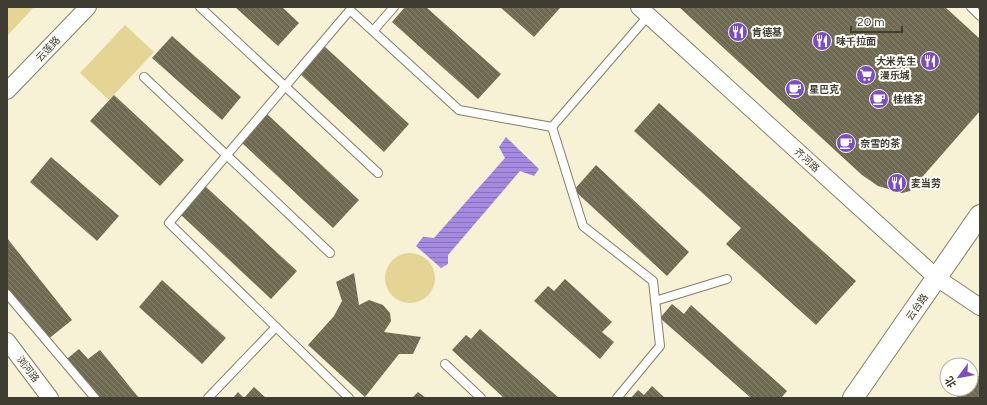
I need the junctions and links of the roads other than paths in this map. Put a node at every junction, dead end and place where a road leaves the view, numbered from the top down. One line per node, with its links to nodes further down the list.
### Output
1 (88, 7): 10 (street, 云莲路)
2 (200, 7): 9 (lane)
3 (394, 7): 7 (lane)
4 (971, 7): 6 (lane)
5 (644, 11): 11 (lane); 17 (street, 齐河路)
6 (980, 16)
7 (373, 31): 9 (lane); 11 (lane)
8 (144, 77): 12 (lane)
9 (285, 87): 12 (lane); 13 (lane)
10 (7, 91)
11 (552, 127): 19 (lane)
12 (226, 156): 15 (lane); 21 (lane)
13 (378, 173)
14 (980, 216): 17 (street, 云台路)
15 (330, 253)
16 (727, 278): 19 (lane)
17 (937, 278): 20 (street, 齐河路); 30 (street, 云台路)
18 (7, 294): 25 (lane)
19 (655, 301): 29 (lane)
20 (980, 307)
21 (276, 327): 26 (lane); 27 (lane)
22 (7, 341): 24 (street, 浏河路)
23 (445, 364): 28 (lane)
24 (50, 398)
25 (95, 398)
26 (208, 398)
27 (349, 398)
28 (481, 398)
29 (617, 398)
30 (852, 398)

